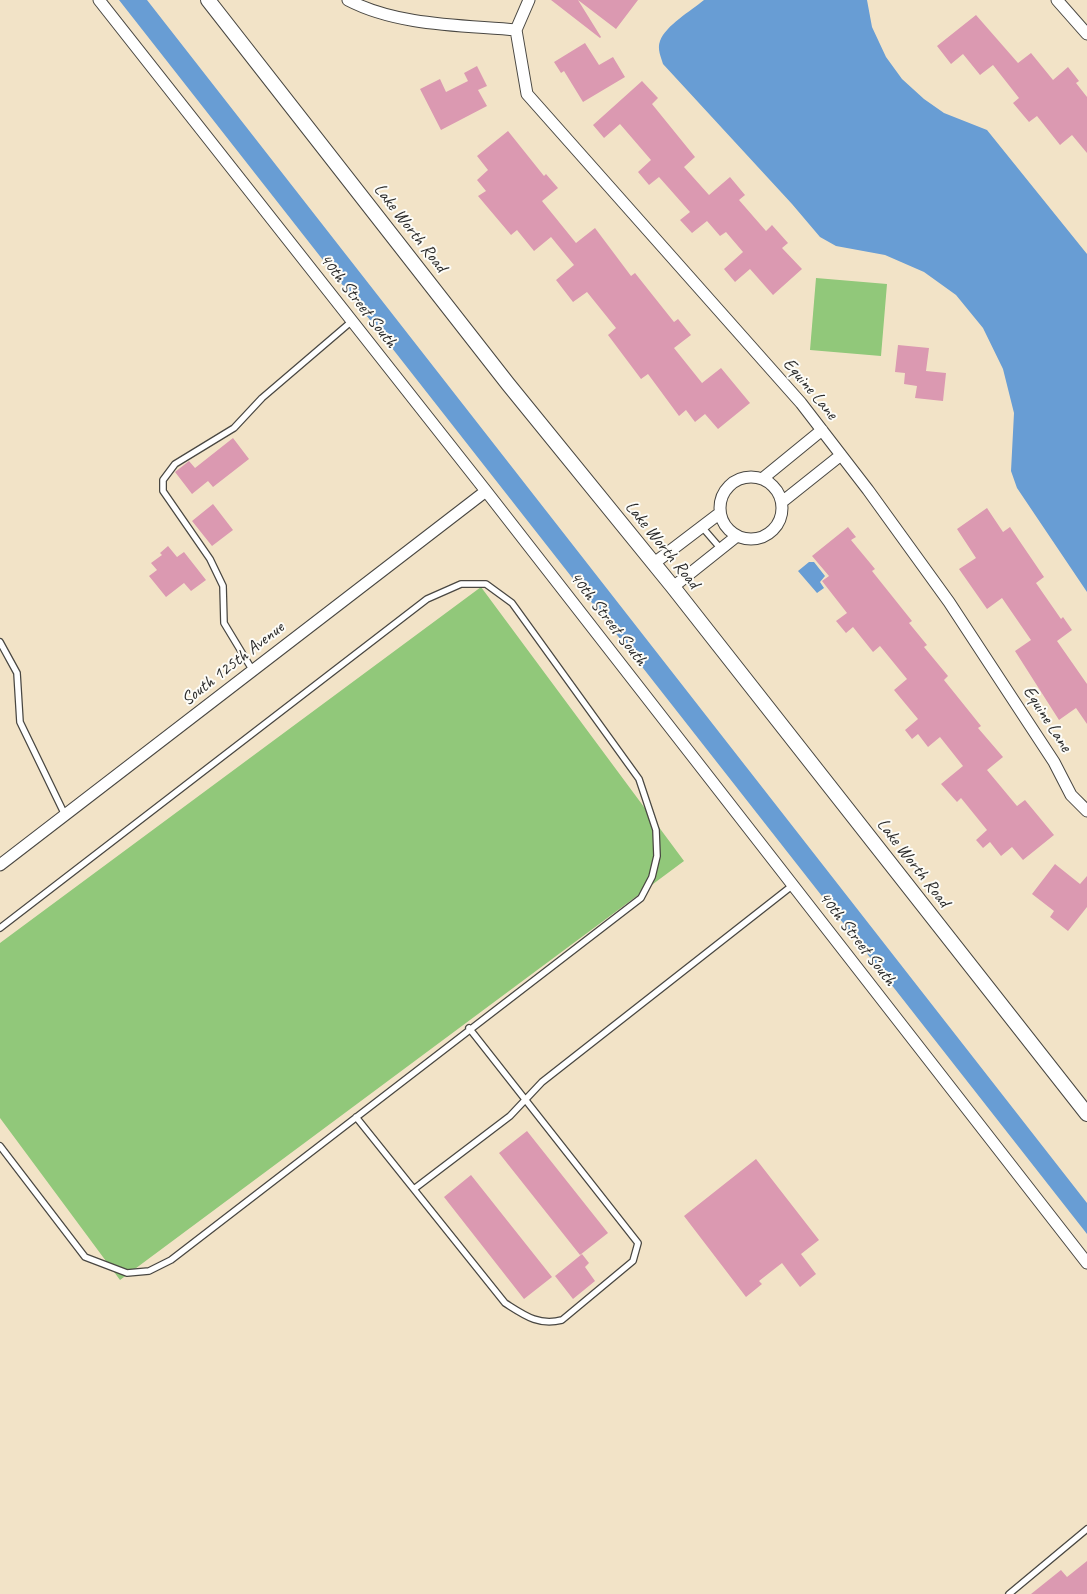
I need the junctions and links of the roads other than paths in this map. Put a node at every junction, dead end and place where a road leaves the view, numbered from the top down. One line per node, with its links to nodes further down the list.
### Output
1 (99, 0): 8 (street, 40th Street South)
2 (208, 0): 18 (street, Lake Worth Road)
3 (348, 0): 6 (street)
4 (529, 0): 6 (street)
5 (1057, 0): 7 (street)
6 (516, 30): 9 (street, Equine Lane)
7 (1087, 34)
8 (352, 321): 12 (street, 40th Street South); 21 (lane)
9 (822, 430): 10 (street, Equine Lane); 11 (street)
10 (841, 455): 13 (street); 22 (street, Equine Lane)
11 (762, 479): 13 (street); 14 (street)
12 (486, 491): 21 (street, South 125th Avenue); 25 (street, 40th Street South)
13 (782, 502): 16 (street)
14 (720, 513): 15 (street); 16 (street)
15 (702, 527): 17 (lane); 18 (street)
16 (737, 536): 17 (street)
17 (721, 549): 19 (street)
18 (653, 564): 19 (street, Lake Worth Road)
19 (673, 587): 29 (street, Lake Worth Road)
20 (0, 642): 23 (lane)
21 (253, 671): 23 (street, South 125th Avenue)
22 (1087, 811)
23 (65, 815): 24 (street, South 125th Avenue)
24 (0, 865)
25 (793, 885): 28 (lane); 33 (street, 40th Street South)
26 (0, 928): 27 (lane)
27 (469, 1028): 28 (lane); 30 (lane)
28 (525, 1100): 32 (lane); 32 (lane)
29 (1087, 1114)
30 (356, 1117): 31 (lane); 32 (lane)
31 (0, 1146)
32 (414, 1190)
33 (1087, 1263)
34 (1087, 1528): 35 (lane)
35 (1009, 1594)

